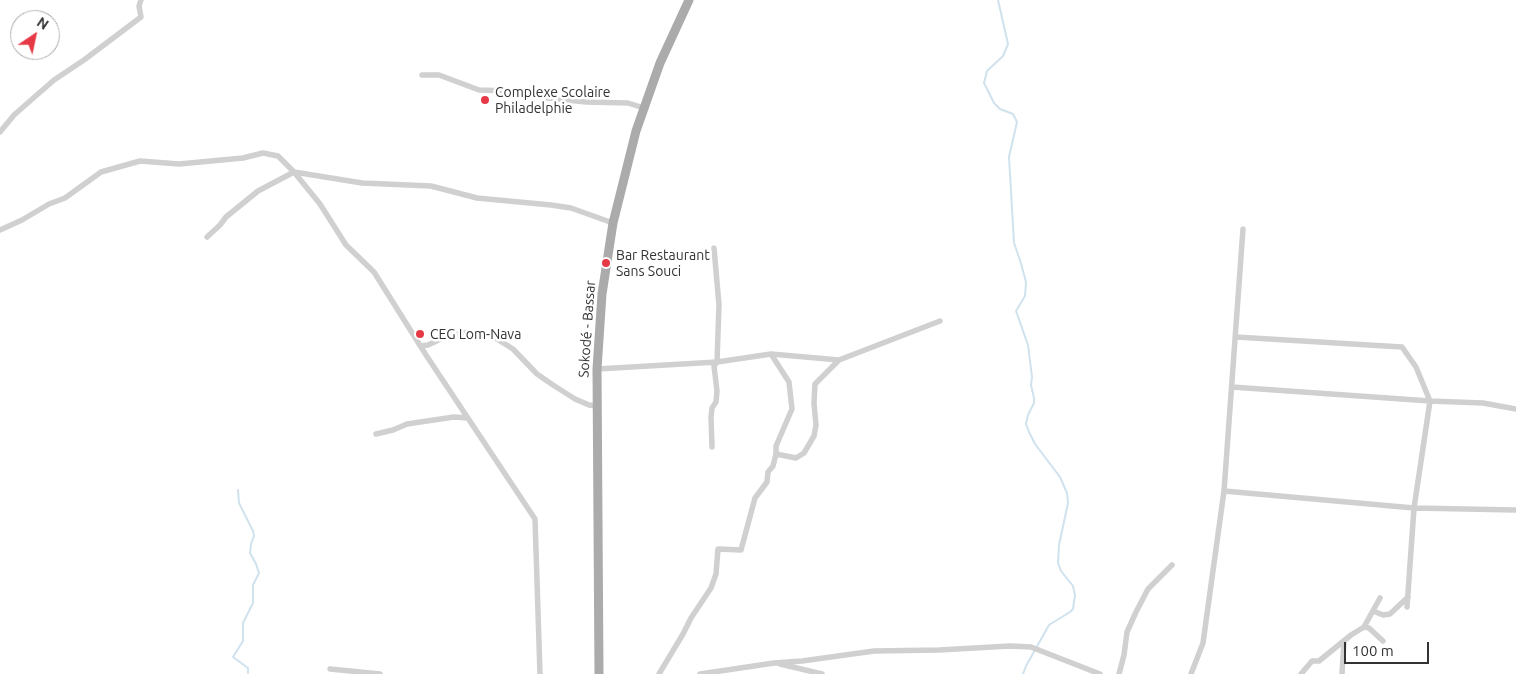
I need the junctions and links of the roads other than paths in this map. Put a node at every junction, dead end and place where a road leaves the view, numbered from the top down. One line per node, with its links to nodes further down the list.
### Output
1 (140, 0): 5 (street)
2 (689, 0): 4 (main road, Sokodé - Bassar)
3 (422, 75): 4 (street)
4 (644, 108): 7 (main road, Sokodé - Bassar)
5 (0, 132)
6 (294, 172): 7 (street); 9 (street); 10 (street); 14 (street)
7 (613, 223): 18 (main road, Sokodé - Bassar)
8 (1243, 229): 13 (street)
9 (0, 230)
10 (207, 237)
11 (714, 248): 17 (street)
12 (940, 321): 16 (street)
13 (1236, 337): 19 (street); 20 (street)
14 (420, 346): 21 (street); 23 (street)
15 (771, 354): 16 (street); 17 (street); 26 (street)
16 (839, 360): 26 (street)
17 (717, 362): 18 (street); 25 (street)
18 (597, 369): 21 (main road, Sokodé - Bassar)
19 (1232, 387): 20 (street); 27 (street)
20 (1430, 401): 22 (street); 28 (street)
21 (598, 406): 42 (main road, Sokodé - Bassar)
22 (1516, 409)
23 (468, 418): 24 (street); 41 (street)
24 (376, 434)
25 (712, 447)
26 (776, 454): 43 (street)
27 (1224, 491): 28 (street); 48 (street)
28 (1414, 508): 29 (street); 31 (street)
29 (1516, 510)
30 (1172, 565): 47 (street)
31 (1408, 597): 33 (street); 34 (street)
32 (1380, 598): 34 (street)
33 (1407, 607)
34 (1373, 611): 35 (street)
35 (1364, 627): 36 (street); 37 (street)
36 (1344, 641): 49 (street); 50 (street)
37 (1383, 641)
38 (775, 663): 44 (street); 45 (street); 46 (street)
39 (330, 669): 40 (street)
40 (380, 674)
41 (540, 674)
42 (599, 674)
43 (659, 674)
44 (700, 674)
45 (822, 674)
46 (1100, 674)
47 (1119, 674)
48 (1191, 674)
49 (1301, 674)
50 (1342, 674)

